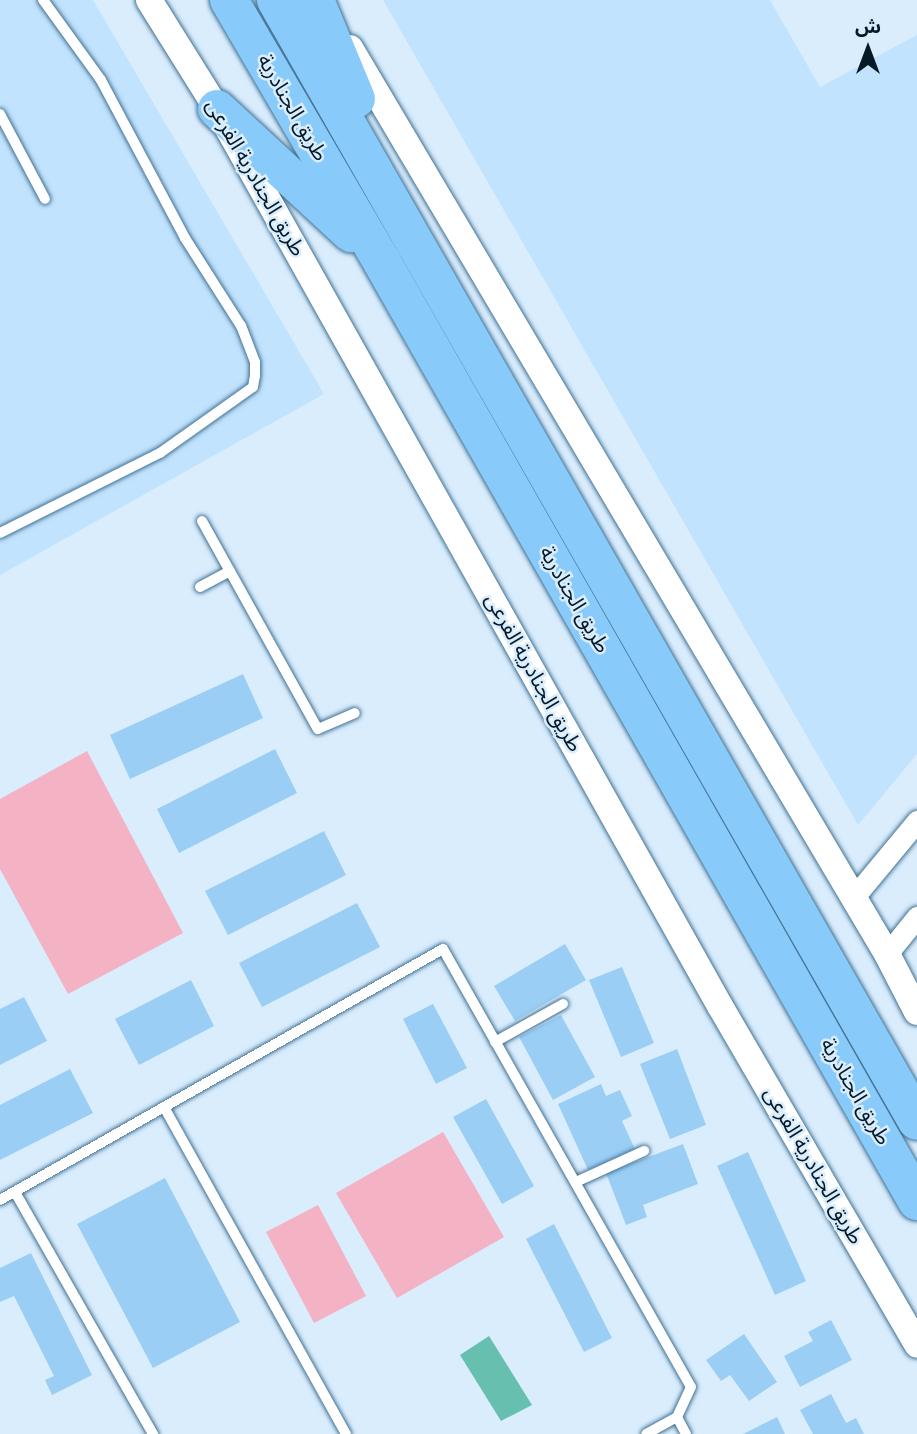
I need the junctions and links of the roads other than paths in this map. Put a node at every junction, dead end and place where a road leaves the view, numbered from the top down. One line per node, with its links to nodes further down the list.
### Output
1 (43, 0): 13 (lane)
2 (149, 0): 7 (street, طريق الجنادرية الفرعى)
3 (229, 0): 11 (highway, طريق الجنادرية)
4 (276, 0): 10 (highway, طريق الجنادرية)
5 (315, 0): 10 (highway)
6 (322, 0): 18 (street)
7 (216, 109): 11 (highway); 31 (street, طريق الجنادرية الفرعى)
8 (0, 114): 9 (lane)
9 (46, 199)
10 (415, 244): 25 (highway, طريق الجنادرية)
11 (382, 262): 30 (highway, طريق الجنادرية)
12 (202, 521): 14 (lane)
13 (3, 530)
14 (230, 571): 15 (lane); 16 (lane)
15 (200, 586)
16 (355, 713)
17 (917, 821): 18 (street)
18 (854, 897): 20 (street)
19 (917, 917): 20 (street)
20 (887, 954): 22 (street)
21 (563, 1004): 23 (lane)
22 (917, 1012)
23 (495, 1042): 24 (lane); 27 (lane)
24 (164, 1107): 28 (lane); 33 (lane)
25 (917, 1121)
26 (644, 1151): 27 (lane)
27 (576, 1182): 32 (lane)
28 (15, 1192): 29 (lane); 34 (lane)
29 (0, 1200)
30 (917, 1201)
31 (917, 1345)
32 (677, 1417): 36 (lane); 37 (lane)
33 (344, 1431): 35 (lane)
34 (153, 1434)
35 (331, 1434)
36 (646, 1434)
37 (686, 1434)

